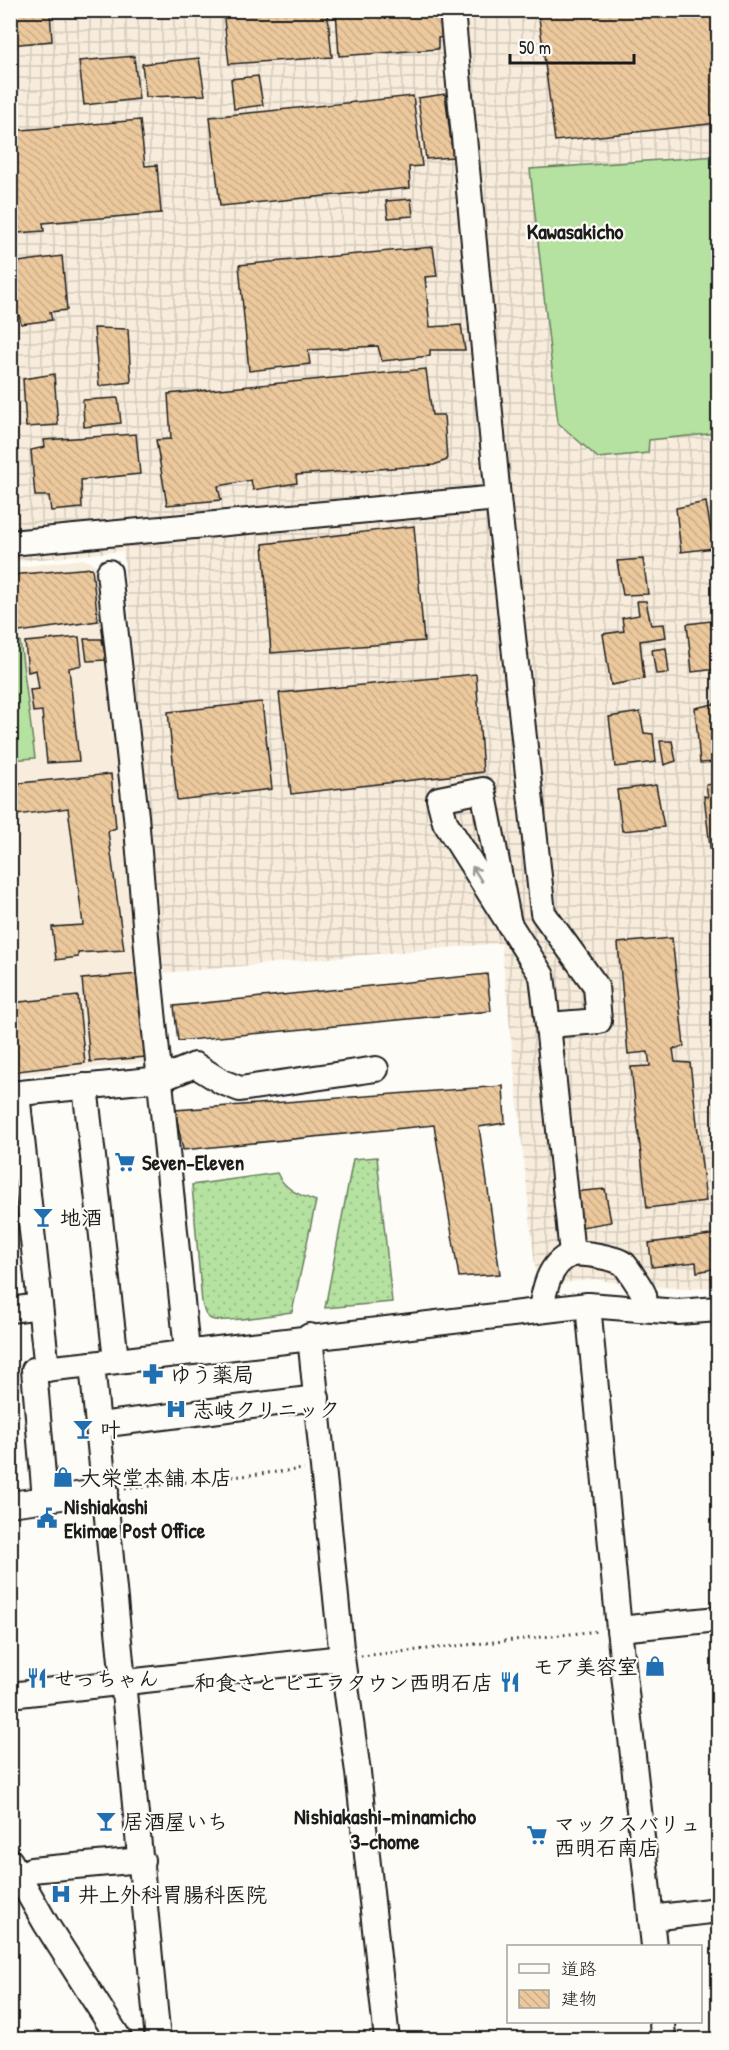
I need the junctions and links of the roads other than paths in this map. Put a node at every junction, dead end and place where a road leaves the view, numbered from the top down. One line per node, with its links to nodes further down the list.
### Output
1 (452, 10): 2 (street)
2 (498, 498): 3 (street); 6 (street)
3 (10, 543)
4 (109, 572): 8 (street)
5 (509, 924): 5 (street, one-way to 5); 6 (street)
6 (548, 1025): 11 (street)
7 (376, 1069): 8 (street)
8 (161, 1079): 9 (street); 19 (street)
9 (86, 1086): 10 (street); 20 (street)
10 (14, 1093): 13 (street)
11 (572, 1254): 14 (street); 17 (street)
12 (588, 1305): 14 (street); 17 (street); 29 (street)
13 (40, 1306): 16 (street); 22 (street)
14 (644, 1309): 15 (street)
15 (718, 1309)
16 (10, 1310)
17 (541, 1310): 18 (street)
18 (310, 1336): 19 (street); 23 (street)
19 (187, 1351): 20 (street)
20 (116, 1360): 21 (street)
21 (92, 1364): 22 (street); 24 (street)
22 (47, 1369): 26 (street)
23 (317, 1398): 24 (street); 30 (street)
24 (99, 1425): 25 (street)
25 (106, 1491): 26 (street); 31 (street)
26 (45, 1499): 27 (street)
27 (10, 1504)
28 (718, 1618): 29 (street)
29 (619, 1629): 36 (street)
30 (342, 1658): 31 (street); 41 (street)
31 (124, 1683): 32 (street); 33 (street)
32 (10, 1695)
33 (142, 1860): 34 (street); 40 (street)
34 (13, 1872): 39 (street)
35 (718, 1910): 36 (street)
36 (651, 1918): 37 (street)
37 (654, 1945)
38 (662, 2023): 42 (street)
39 (120, 2040)
40 (158, 2040)
41 (387, 2040)
42 (663, 2040)

